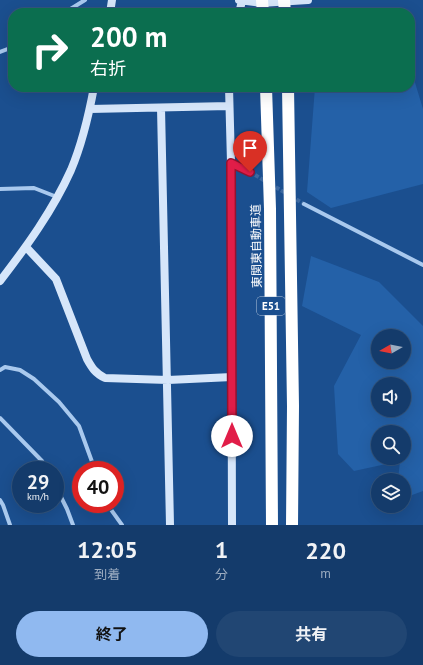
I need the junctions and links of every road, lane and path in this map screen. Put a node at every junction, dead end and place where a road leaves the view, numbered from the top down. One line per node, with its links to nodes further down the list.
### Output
1 (86, 0): 5 (street)
2 (240, 0): 3 (street)
3 (298, 0): 4 (street)
4 (308, 0)
5 (72, 8)
6 (93, 92): 12 (street)
7 (229, 92): 10 (street)
8 (266, 92): 35 (highway, 東関東自動車道 / E51)
9 (288, 92): 36 (highway, E51)
10 (229, 106): 11 (street); 13 (street)
11 (161, 108): 12 (street); 23 (street)
12 (90, 109): 16 (street)
13 (231, 163): 14 (street); 22 (street)
14 (250, 172)
15 (0, 189): 16 (street)
16 (57, 197): 18 (street)
17 (304, 204): 19 (street)
18 (26, 247): 20 (street); 23 (street)
19 (423, 265)
20 (0, 281)
21 (0, 370): 26 (street)
22 (232, 377): 23 (street); 34 (street)
23 (168, 380): 33 (street)
24 (0, 418): 25 (street)
25 (42, 461)
26 (92, 461)
27 (0, 500): 30 (street)
28 (64, 503): 31 (street)
29 (113, 513): 32 (street)
30 (10, 525)
31 (73, 525)
32 (122, 525)
33 (170, 525)
34 (232, 525)
35 (272, 525)
36 (292, 525)

